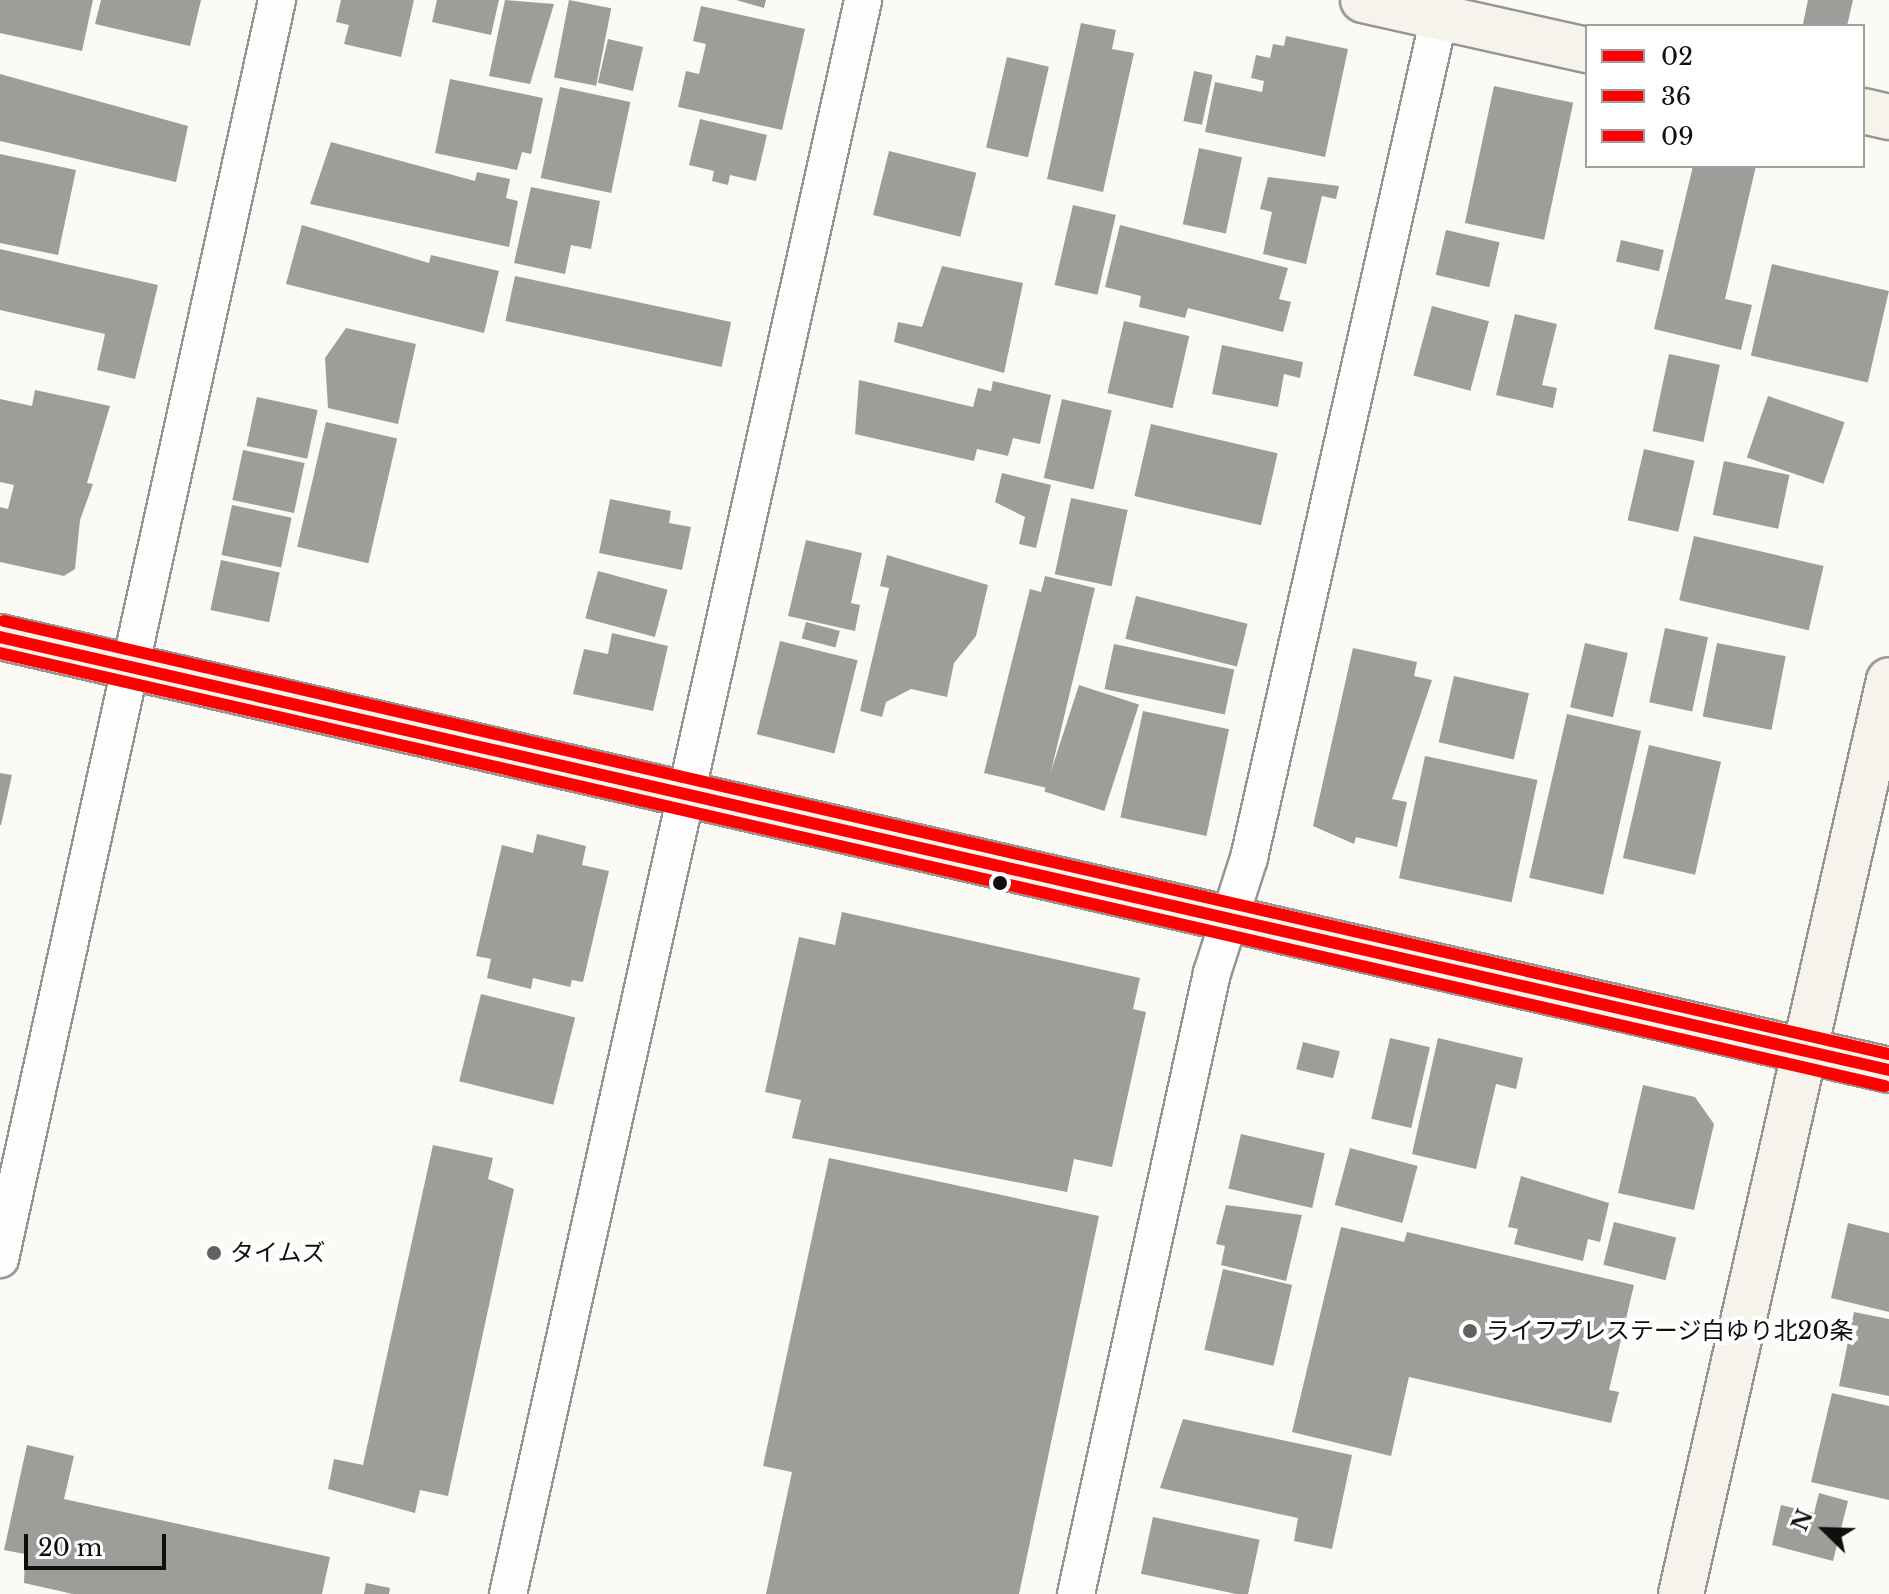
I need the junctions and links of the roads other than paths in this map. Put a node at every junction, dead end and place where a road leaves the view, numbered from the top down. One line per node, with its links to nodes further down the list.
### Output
1 (277, 0): 9 (street)
2 (863, 0): 11 (street)
3 (1363, 0): 4 (street)
4 (1441, 9): 5 (street); 12 (street)
5 (1585, 49)
6 (1865, 111): 7 (street)
7 (1889, 117)
8 (0, 637): 9 (street)
9 (129, 667): 11 (street); 15 (street)
10 (1889, 680): 13 (street)
11 (687, 795): 12 (street); 16 (street)
12 (1233, 918): 13 (street); 17 (street)
13 (1801, 1050): 14 (street); 18 (street)
14 (1889, 1070)
15 (0, 1259)
16 (508, 1594)
17 (1076, 1594)
18 (1681, 1594)

